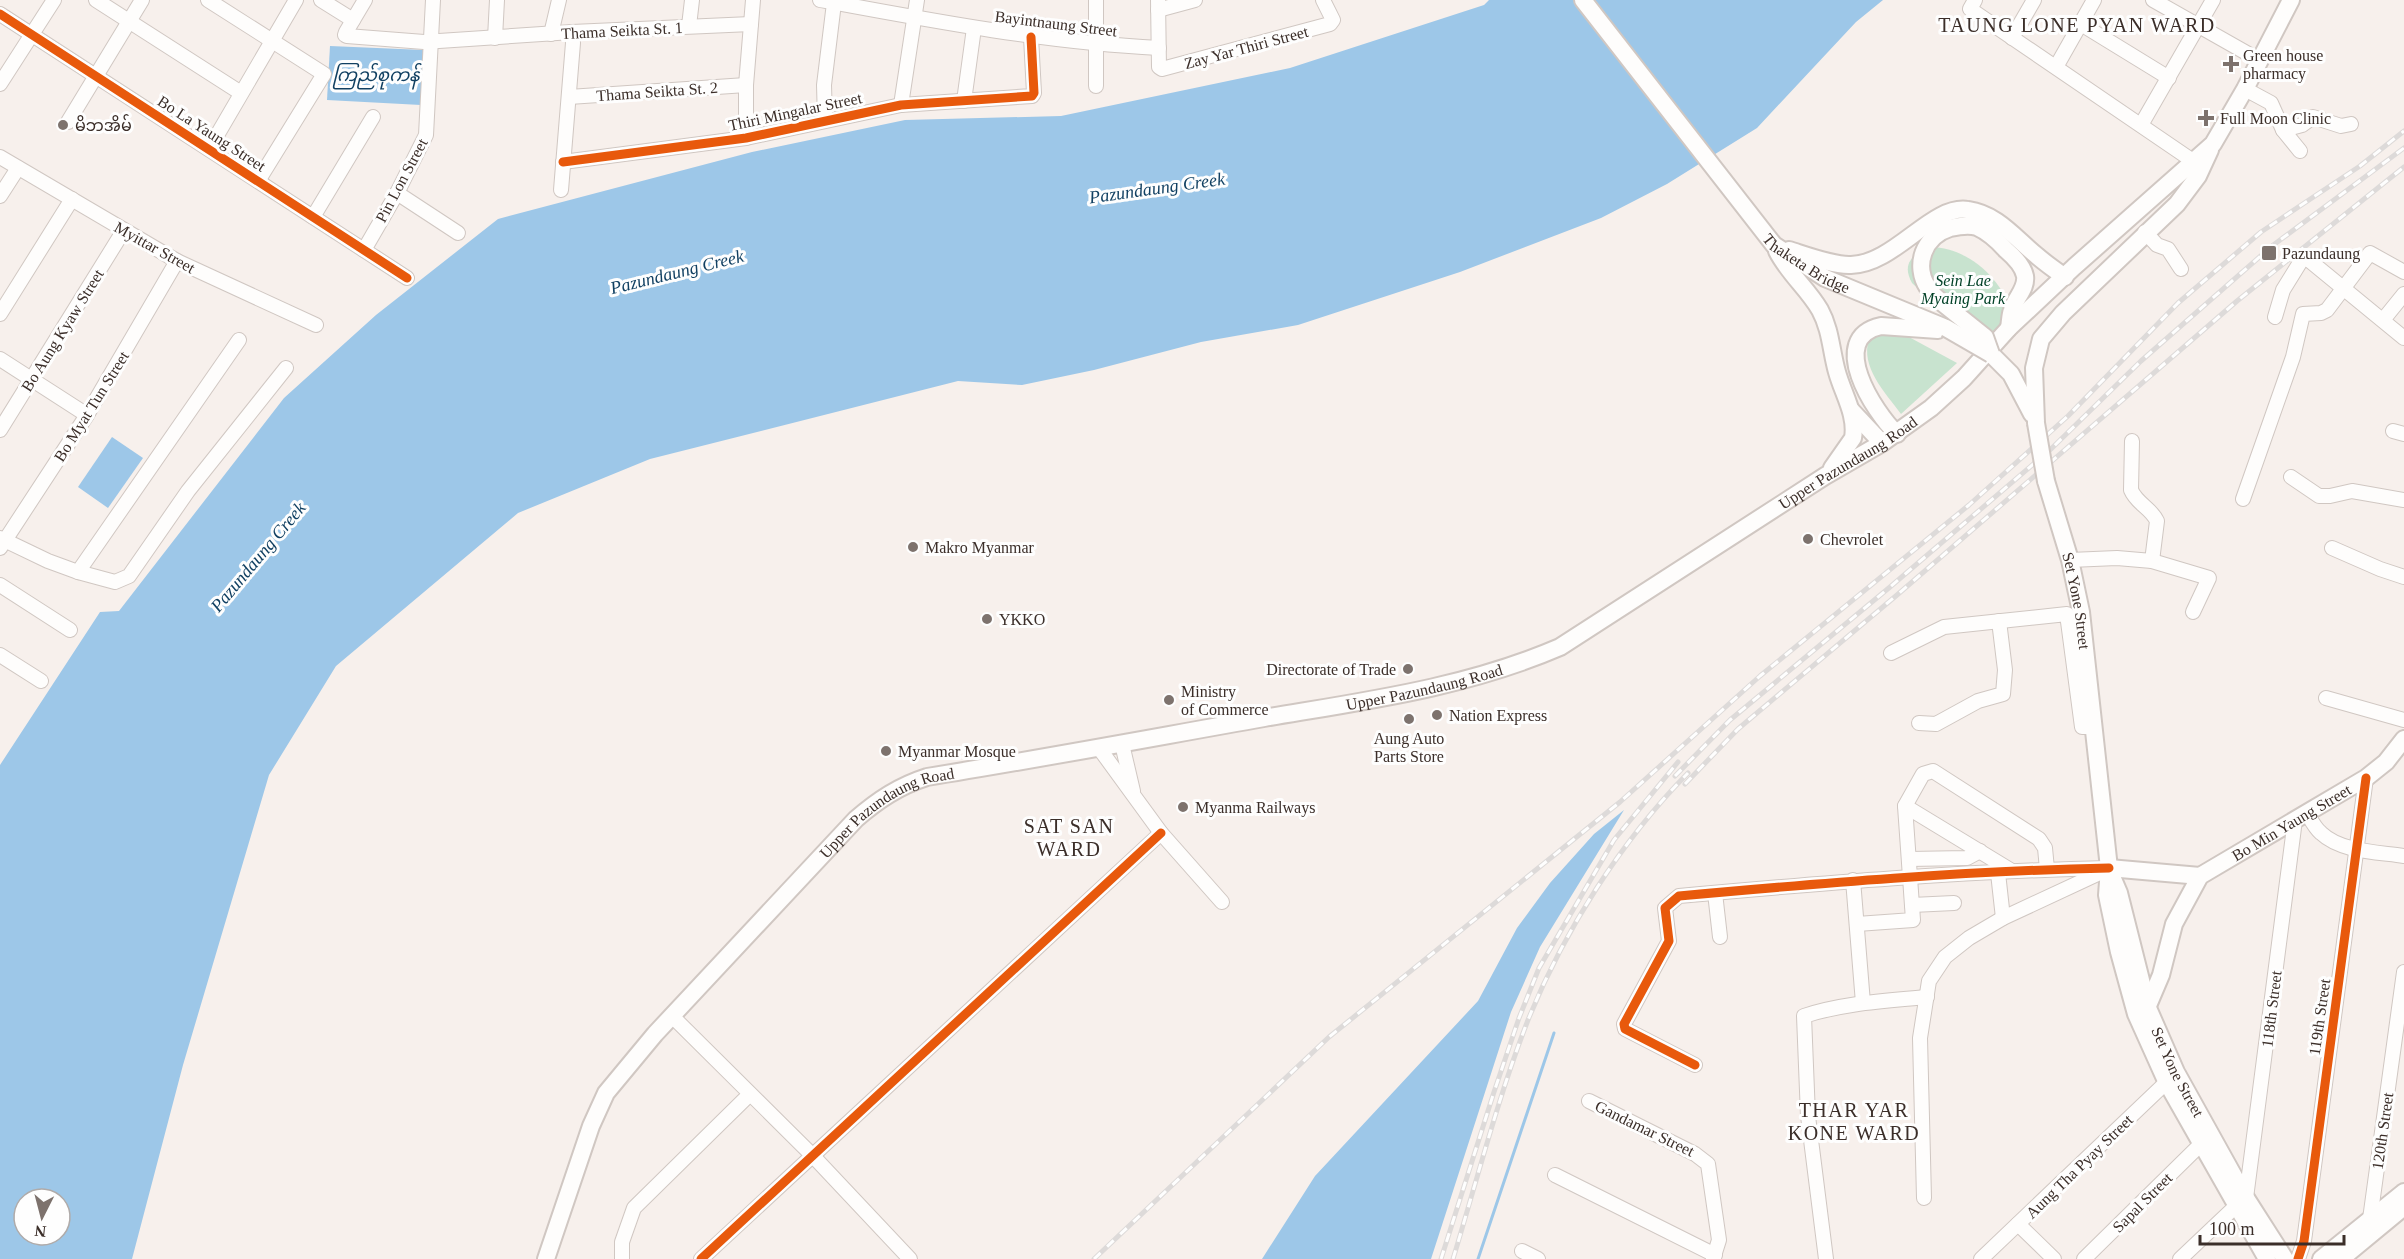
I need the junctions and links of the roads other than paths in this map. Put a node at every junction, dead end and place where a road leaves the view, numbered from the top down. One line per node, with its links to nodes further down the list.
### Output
1 (54, 0): 36 (street)
2 (96, 0): 29 (street)
3 (142, 0): 29 (street)
4 (208, 0): 41 (street)
5 (296, 0): 41 (street)
6 (321, 0): 28 (street)
7 (365, 0): 28 (street)
8 (433, 0): 42 (street, Pin Lon Street)
9 (497, 0): 39 (street)
10 (560, 0): 37 (street)
11 (692, 0): 33 (street)
12 (753, 0): 30 (street)
13 (917, 0): 27 (street)
14 (1096, 0): 43 (street)
15 (1195, 0): 25 (street)
16 (1323, 0): 44 (street, Zay Yar Thiri Street)
17 (1583, 0): 80 (main road, Thaketa Bridge)
18 (1975, 0): 40 (street)
19 (2034, 0): 40 (street)
20 (2094, 0): 31 (street)
21 (2153, 0): 32 (street)
22 (2213, 0): 32 (street)
23 (2291, 0): 45 (main road, Upper Pazundaung Road)
24 (827, 1): 27 (street, Bayintnaung Street); 58 (street)
25 (1158, 5): 44 (street)
26 (0, 14): 36 (street, Bo La Yaung Street)
27 (914, 18): 34 (street, Bayintnaung Street); 56 (street)
28 (353, 20): 42 (street, Thama Seikta St. 1)
29 (129, 21): 47 (street); 53 (street)
30 (750, 24): 33 (street, Thama Seikta St. 1); 50 (street)
31 (2081, 24): 46 (street); 48 (street)
32 (2198, 26): 45 (street); 48 (street)
33 (689, 27): 35 (street, Thama Seikta St. 1)
34 (974, 28): 38 (street, Bayintnaung Street); 55 (street)
35 (572, 32): 37 (street, Thama Seikta St. 1); 54 (street)
36 (31, 34): 47 (street, Bo La Yaung Street); 49 (street)
37 (551, 34): 39 (street, Thama Seikta St. 1)
38 (1031, 37): 43 (street, Bayintnaung Street); 55 (street, Thiri Mingalar Street)
39 (495, 38): 42 (street, Thama Seikta St. 1)
40 (2012, 38): 46 (street)
41 (272, 40): 53 (street); 71 (street)
42 (432, 41): 73 (street, Pin Lon Street)
43 (1095, 44): 44 (street, Bayintnaung Street); 51 (street)
44 (1159, 48)
45 (2259, 60): 52 (main road, Upper Pazundaung Road)
46 (2056, 68): 61 (street)
47 (96, 76): 59 (street); 65 (street, Bo La Yaung Street)
48 (2169, 78): 61 (street)
49 (0, 84)
50 (746, 85): 54 (street, Thama Seikta St. 2); 63 (street)
51 (1096, 86)
52 (2245, 89): 62 (street); 64 (main road, Upper Pazundaung Road)
53 (242, 93): 65 (street)
54 (569, 97): 69 (street)
55 (964, 101): 56 (street, Thiri Mingalar Street)
56 (902, 105): 58 (street, Thiri Mingalar Street)
57 (373, 117): 76 (street)
58 (825, 120): 63 (street, Thiri Mingalar Street)
59 (68, 122)
60 (2351, 124): 62 (street)
61 (2141, 125): 68 (street)
62 (2283, 130): 66 (street)
63 (746, 138): 69 (street, Thiri Mingalar Street)
64 (2213, 144): 68 (main road, Upper Pazundaung Road); 79 (main road)
65 (208, 149): 71 (street, Bo La Yaung Street)
66 (2300, 151)
67 (0, 157): 70 (street, Myittar Street)
68 (2193, 160): 85 (main road, Upper Pazundaung Road)
69 (563, 162): 72 (street)
70 (18, 168): 74 (street); 75 (street, Myittar Street)
71 (258, 181): 76 (street, Bo La Yaung Street)
72 (561, 190)
73 (397, 193): 78 (street); 81 (street, Pin Lon Street)
74 (0, 196)
75 (72, 199): 77 (street, Myittar Street); 89 (street)
76 (313, 217): 81 (street, Bo La Yaung Street)
77 (124, 230): 82 (street, Myittar Street); 100 (street, Bo Aung Kyaw Street)
78 (458, 232)
79 (2145, 232): 83 (street); 103 (main road)
80 (1774, 245): 85 (main road); 93 (main road, Thaketa Bridge); 101 (main road)
81 (364, 250): 86 (street, Bo La Yaung Street)
82 (177, 261): 92 (street, Myittar Street); 102 (street, Bo Myat Tun Street)
83 (2181, 269)
84 (2404, 272): 87 (street)
85 (2065, 277): 94 (main road, Upper Pazundaung Road)
86 (407, 278)
87 (2343, 288): 90 (street); 91 (street); 111 (street)
88 (2404, 294): 91 (street)
89 (0, 314)
90 (2275, 317)
91 (2384, 320): 95 (street)
92 (316, 325)
93 (1946, 328): 97 (main road, Thaketa Bridge, bridge); 105 (main road)
94 (2009, 328): 97 (main road, bridge); 105 (main road, Upper Pazundaung Road)
95 (2404, 338)
96 (239, 340): 117 (street)
97 (1990, 354): 103 (main road, Thaketa Bridge)
98 (0, 359): 100 (street)
99 (286, 368): 117 (street)
100 (32, 379): 102 (street); 104 (street, Bo Aung Kyaw Street)
101 (1851, 410): 107 (main road); 108 (main road)
102 (87, 415): 113 (street, Bo Myat Tun Street)
103 (2036, 423): 110 (main road, Thaketa Bridge, bridge)
104 (0, 430)
105 (1897, 434): 107 (main road, Upper Pazundaung Road)
106 (2132, 441): 116 (street)
107 (1882, 443): 108 (main road, Upper Pazundaung Road)
108 (1825, 476): 131 (main road, Upper Pazundaung Road)
109 (2291, 477): 112 (street)
110 (2046, 482): 115 (main road, Set Yone Street)
111 (2243, 499)
112 (2404, 500)
113 (1, 542): 117 (street)
114 (2332, 548): 118 (street)
115 (2070, 560): 116 (street); 129 (main road, Set Yone Street)
116 (2152, 561): 120 (street)
117 (72, 570)
118 (2404, 577)
119 (0, 585): 122 (street)
120 (2193, 612)
121 (1999, 621): 123 (street); 128 (street); 129 (street)
122 (70, 630)
123 (1891, 653)
124 (0, 655): 125 (street)
125 (41, 681)
126 (2326, 698): 127 (street)
127 (2404, 720)
128 (1919, 723)
129 (2092, 727): 142 (main road, Set Yone Street)
130 (2404, 739): 133 (main road, Bo Min Yaung Street)
131 (1122, 744): 132 (main road, Upper Pazundaung Road); 134 (street)
132 (1099, 748): 134 (street); 159 (main road, Upper Pazundaung Road)
133 (2366, 778): 136 (main road, Bo Min Yaung Street); 138 (street, 119th Street)
134 (1134, 796): 137 (street)
135 (1905, 806): 139 (street); 141 (street); 143 (street)
136 (2301, 817): 138 (street); 145 (main road, Bo Min Yaung Street); 169 (street, 118th Street)
137 (1161, 833): 149 (street); 165 (street)
138 (2357, 849): 140 (street); 187 (street, 119th Street)
139 (1980, 850): 141 (street); 144 (street)
140 (2404, 856)
141 (1909, 859): 146 (street)
142 (2109, 868): 143 (street); 145 (main road); 152 (street); 158 (main road, Set Yone Street)
143 (2047, 869): 144 (street)
144 (2005, 872): 146 (street); 152 (street)
145 (2200, 876): 158 (main road)
146 (1910, 877): 147 (street); 151 (street)
147 (1853, 880): 148 (street); 153 (street)
148 (1715, 893): 154 (street); 160 (street)
149 (1222, 902)
150 (1954, 903): 151 (street)
151 (1912, 905): 153 (street)
152 (2003, 918): 156 (street)
153 (1857, 924): 157 (street)
154 (1720, 937)
155 (2404, 972): 171 (street, 120th Street)
156 (1927, 997): 157 (street); 168 (street)
157 (1863, 1004): 180 (street)
158 (2142, 1011): 161 (main road, Set Yone Street)
159 (672, 1016): 162 (street); 175 (main road, Upper Pazundaung Road)
160 (1695, 1065)
161 (2171, 1078): 164 (main road, Set Yone Street); 169 (main road, Set Yone Street); 172 (street, Aung Tha Pyay Street)
162 (750, 1094): 165 (street); 176 (street)
163 (1589, 1101): 174 (street, Gandamar Street)
164 (2200, 1145): 169 (main road, Set Yone Street); 183 (street, Sapal Street)
165 (813, 1156): 177 (street); 178 (street)
166 (1555, 1175): 174 (street)
167 (2404, 1191): 171 (main road)
168 (1924, 1198)
169 (2241, 1202): 184 (street); 185 (main road, Set Yone Street); 186 (main road, Set Yone Street)
170 (2404, 1207): 189 (main road)
171 (2370, 1219): 188 (main road)
172 (2018, 1224): 181 (street, Aung Tha Pyay Street); 182 (street)
173 (1522, 1251): 179 (street)
174 (1714, 1257)
175 (546, 1259)
176 (622, 1259)
177 (701, 1259)
178 (910, 1259)
179 (1538, 1259)
180 (1826, 1259)
181 (1981, 1259)
182 (2054, 1259)
183 (2084, 1259)
184 (2181, 1259)
185 (2267, 1259)
186 (2285, 1259)
187 (2298, 1259)
188 (2321, 1259)
189 (2341, 1259)

